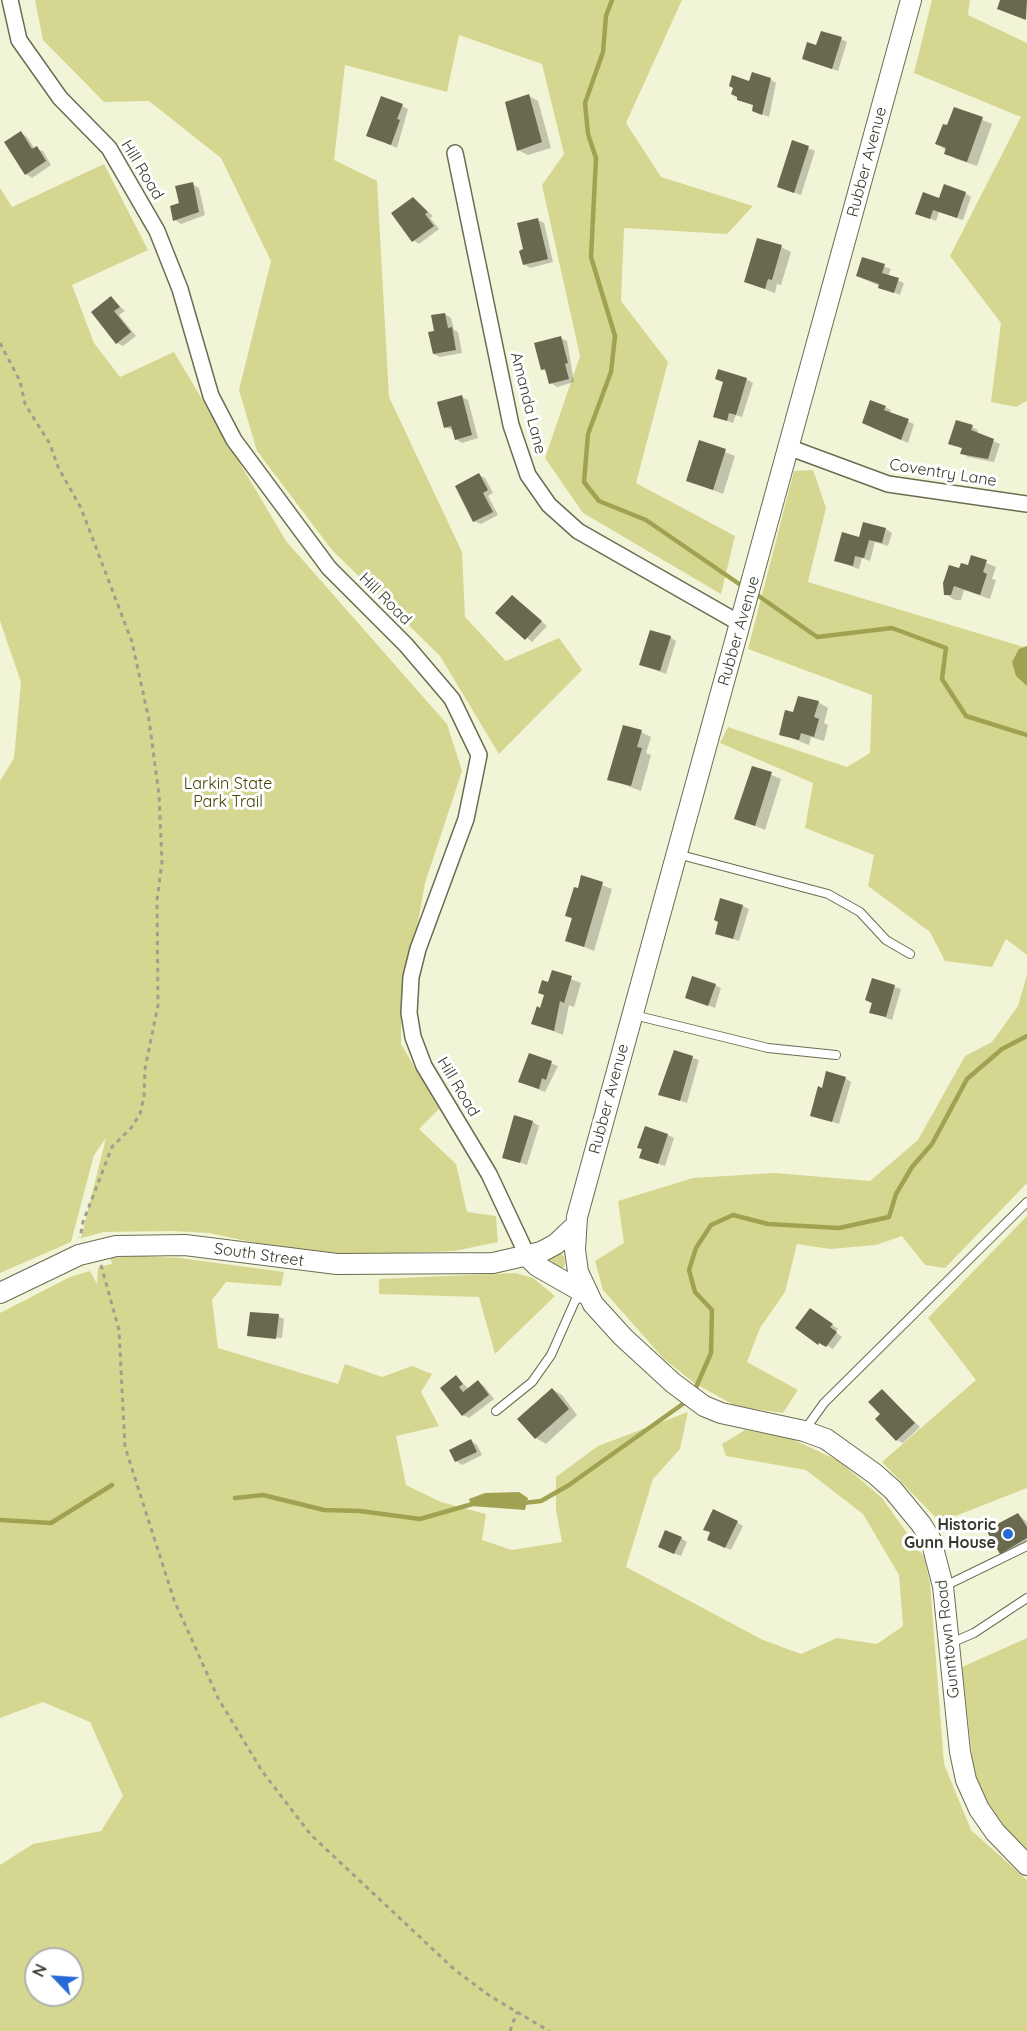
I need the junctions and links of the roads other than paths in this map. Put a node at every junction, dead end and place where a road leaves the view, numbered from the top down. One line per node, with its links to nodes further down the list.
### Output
1 (10, 0): 13 (street, Hill Road)
2 (911, 0): 4 (street, Rubber Avenue)
3 (454, 153): 6 (street, Amanda Lane)
4 (788, 447): 5 (street, Coventry Lane); 6 (street, Rubber Avenue)
5 (1027, 504)
6 (741, 624): 7 (street, Rubber Avenue)
7 (677, 854): 8 (lane); 9 (street, Rubber Avenue)
8 (910, 954)
9 (632, 1014): 10 (lane); 12 (street, Rubber Avenue)
10 (836, 1055)
11 (1027, 1202): 18 (lane)
12 (576, 1225): 13 (street, South Street); 14 (street, Rubber Avenue)
13 (528, 1257): 15 (street, South Street); 16 (street)
14 (576, 1262): 16 (street, Gunntown Road)
15 (0, 1293)
16 (586, 1294): 17 (lane); 18 (street, Gunntown Road)
17 (496, 1411)
18 (804, 1431): 20 (street, Gunntown Road)
19 (1027, 1546): 20 (lane)
20 (944, 1586): 22 (street, Gunntown Road)
21 (1027, 1598): 22 (lane)
22 (949, 1643): 23 (street, Gunntown Road)
23 (1027, 1865)

